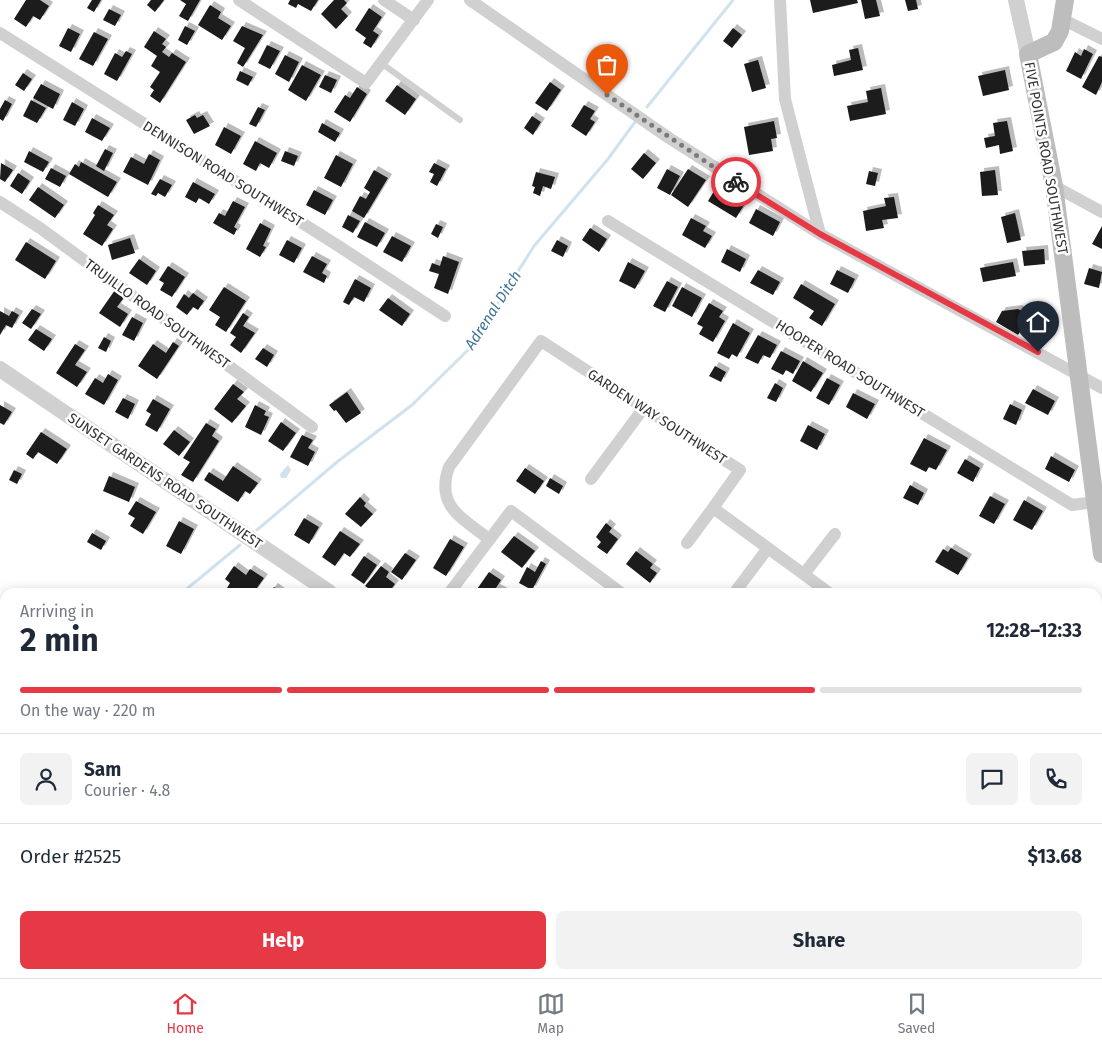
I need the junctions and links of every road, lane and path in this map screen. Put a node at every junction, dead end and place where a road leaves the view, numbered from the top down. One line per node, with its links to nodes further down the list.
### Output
1 (239, 0): 13 (street)
2 (384, 0): 9 (street)
3 (428, 0): 9 (street)
4 (470, 0): 19 (street)
5 (780, 0): 19 (street)
6 (1016, 0): 12 (street, FIVE POINTS ROAD SOUTHWEST)
7 (1065, 0): 8 (main road)
8 (1062, 19): 11 (street); 12 (main road)
9 (414, 20): 13 (street)
10 (0, 33): 20 (street, DENNISON ROAD SOUTHWEST)
11 (1102, 39)
12 (1028, 54): 15 (main road, FIVE POINTS ROAD SOUTHWEST)
13 (381, 63): 14 (lane)
14 (460, 120)
15 (1054, 186): 17 (street); 22 (main road, FIVE POINTS ROAD SOUTHWEST)
16 (0, 202): 25 (street, TRUJILLO ROAD SOUTHWEST)
17 (1102, 212)
18 (608, 220): 27 (street, HOOPER ROAD SOUTHWEST)
19 (820, 234): 22 (street)
20 (445, 316)
21 (0, 369): 35 (street, SUNSET GARDENS ROAD SOUTHWEST)
22 (1080, 375): 23 (street); 27 (main road, FIVE POINTS ROAD SOUTHWEST)
23 (1102, 388)
24 (643, 409): 26 (street); 28 (street, GARDEN WAY SOUTHWEST); 30 (street, GARDEN WAY SOUTHWEST)
25 (312, 427)
26 (591, 478)
27 (1095, 502): 33 (main road, FIVE POINTS ROAD SOUTHWEST)
28 (712, 508): 31 (street); 32 (street)
29 (835, 534): 34 (street)
30 (490, 538): 36 (street); 37 (street)
31 (687, 543)
32 (768, 548): 34 (street); 38 (street)
33 (1102, 554)
34 (804, 574): 39 (street)
35 (323, 588)
36 (453, 588)
37 (615, 588)
38 (738, 588)
39 (823, 588)

